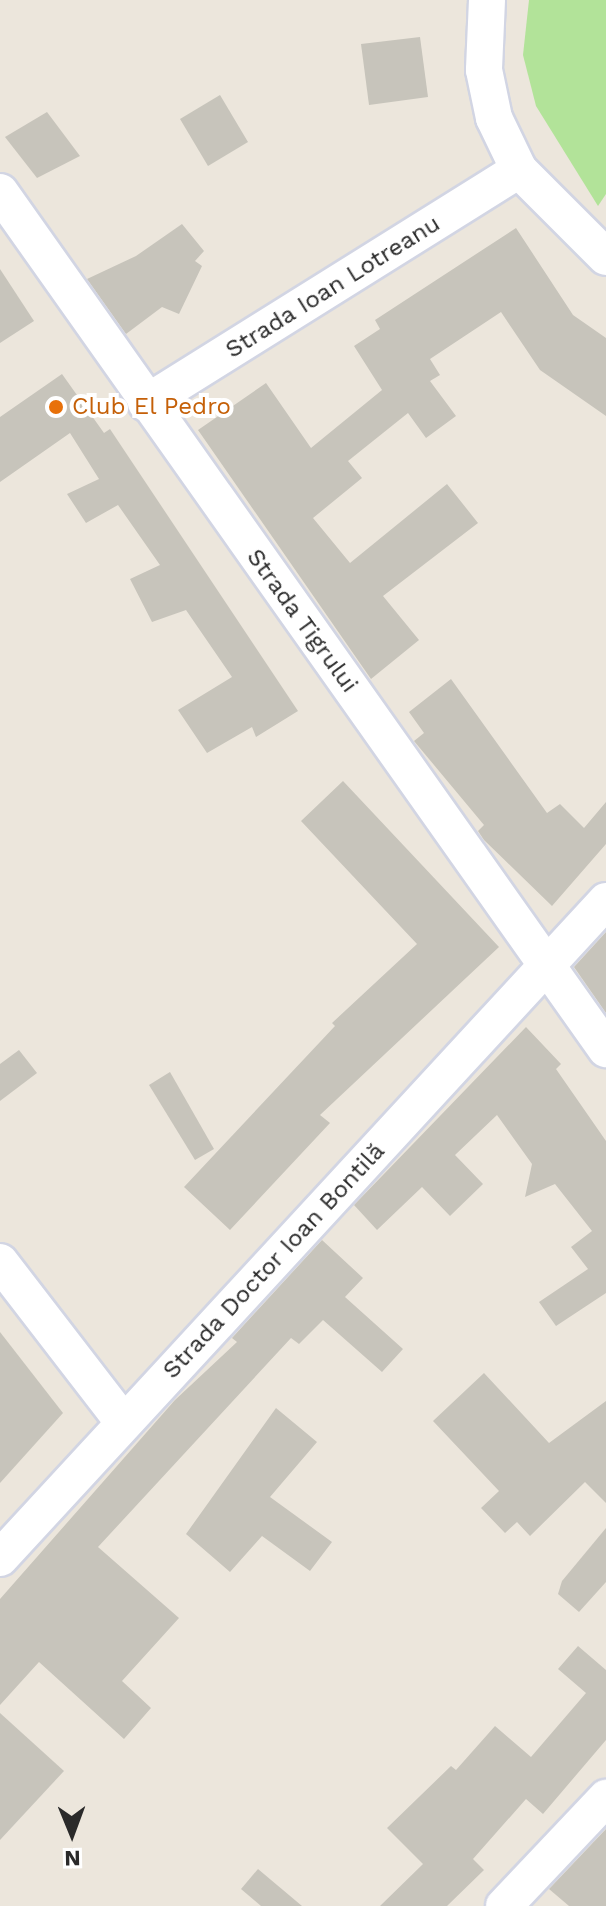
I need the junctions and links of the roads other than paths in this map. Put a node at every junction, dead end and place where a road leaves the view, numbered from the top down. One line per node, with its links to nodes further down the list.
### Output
1 (487, 0): 2 (street)
2 (519, 170): 4 (street); 5 (street, Strada Ioan Lotreanu)
3 (0, 192): 5 (street, Strada Tigrului)
4 (606, 257)
5 (146, 403): 7 (street, Strada Tigrului)
6 (606, 901): 7 (street, Strada Doctor Ioan Bontilă)
7 (547, 965): 8 (street, Strada Tigrului); 10 (street, Strada Doctor Ioan Bontilă)
8 (606, 1049)
9 (0, 1262): 10 (street)
10 (124, 1423): 11 (street, Strada Doctor Ioan Bontilă)
11 (0, 1558)
12 (606, 1798): 13 (street)
13 (504, 1906)

